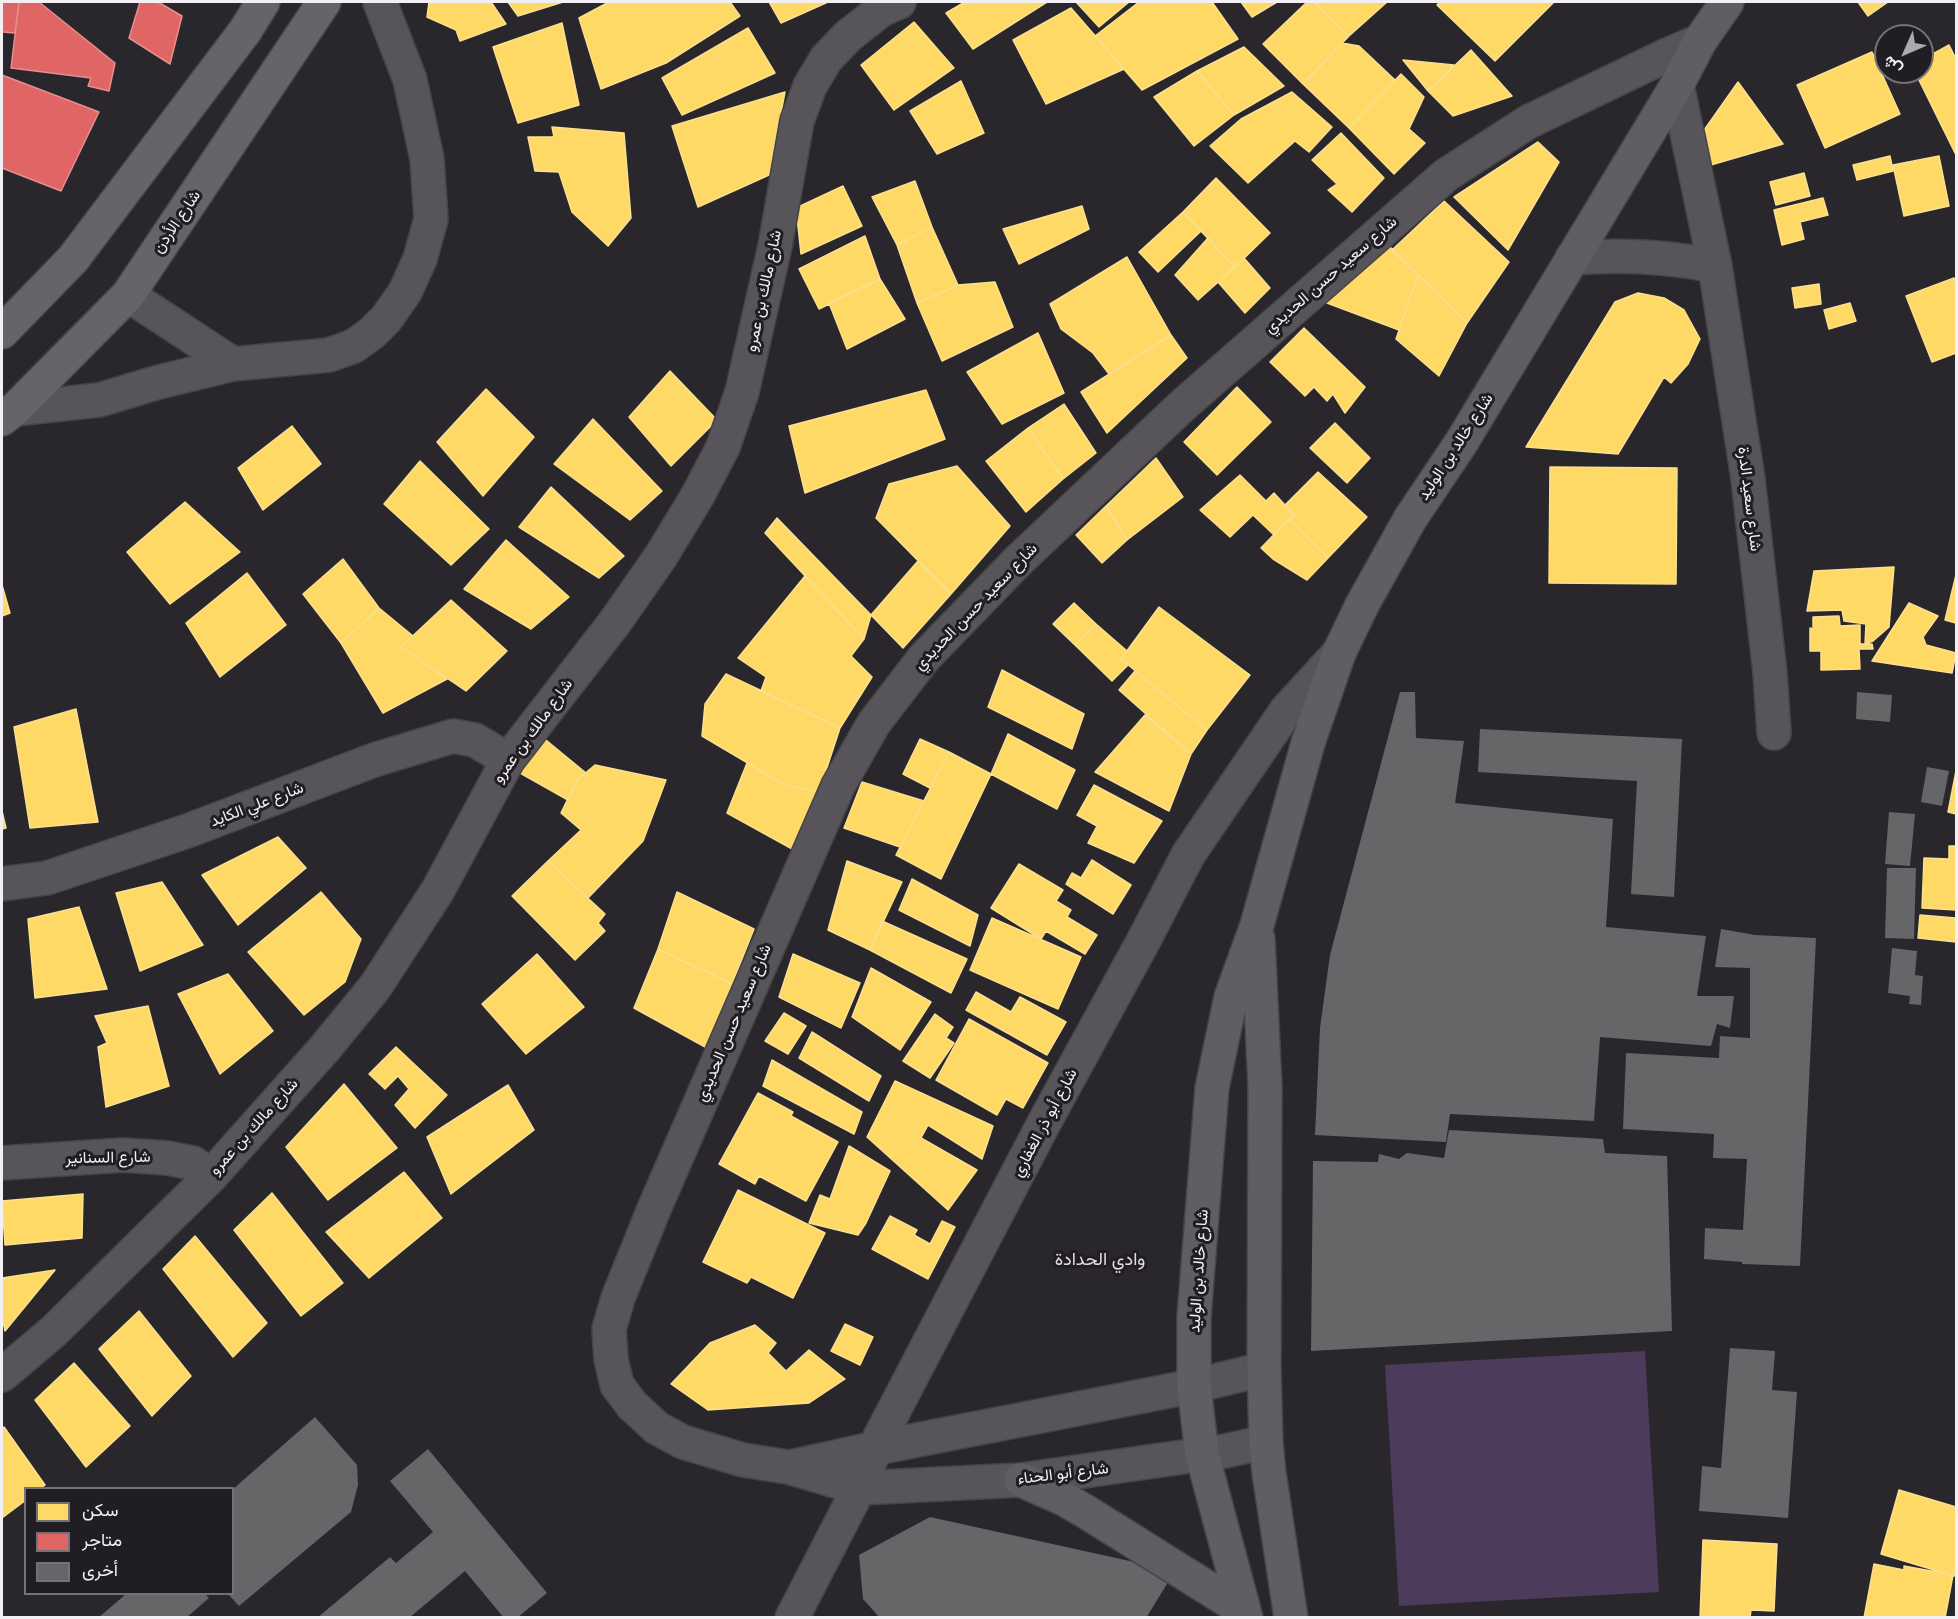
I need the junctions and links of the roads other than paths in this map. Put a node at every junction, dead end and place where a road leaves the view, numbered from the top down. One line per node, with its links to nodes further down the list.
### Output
1 (263, 2): 11 (highway)
2 (324, 2): 10 (highway, شارع الأردن)
3 (380, 2): 12 (street)
4 (899, 2): 16 (street, شارع مالك بن عمرو)
5 (1727, 2): 6 (main road, شارع خالد بن الوليد)
6 (1700, 41): 7 (main road, شارع خالد بن الوليد); 27 (street, شارع سعيد حسن الحديدي)
7 (1677, 85): 8 (main road, شارع خالد بن الوليد); 9 (street, شارع سعيد الدرة)
8 (1572, 258): 9 (street); 14 (main road, شارع خالد بن الوليد)
9 (1715, 267): 15 (street, شارع سعيد الدرة)
10 (128, 295): 12 (street); 13 (highway, شارع الأردن)
11 (2, 333)
12 (233, 364): 13 (street)
13 (8, 414)
14 (1339, 653): 18 (main road, شارع خالد بن الوليد); 25 (street, شارع أبو ذر الغفاري)
15 (1774, 733)
16 (508, 760): 17 (street, شارع علي الكايد); 20 (street, شارع مالك بن عمرو)
17 (2, 884)
18 (1257, 925): 21 (main road, شارع خالد بن الوليد); 23 (main road, شارع خالد بن الوليد)
19 (2, 1163): 20 (street, شارع السنانير)
20 (211, 1176): 22 (street, شارع مالك بن عمرو)
21 (1264, 1369): 23 (street); 24 (main road, شارع خالد بن الوليد)
22 (2, 1375)
23 (1194, 1386): 25 (street); 26 (main road, شارع خالد بن الوليد)
24 (1266, 1442): 26 (street, شارع أبو الحناء); 32 (main road, شارع خالد بن الوليد)
25 (876, 1448): 27 (street, شارع سعيد حسن الحديدي); 29 (street, شارع أبو ذر الغفاري)
26 (1202, 1454): 28 (street, شارع أبو الحناء); 30 (main road, شارع خالد بن الوليد)
27 (788, 1467): 29 (street, شارع سعيد حسن الحديدي)
28 (1021, 1480): 29 (street, شارع أبو الحناء); 30 (main road)
29 (859, 1488): 31 (street, شارع أبو ذر الغفاري)
30 (1245, 1614)
31 (792, 1617)
32 (1292, 1617)

